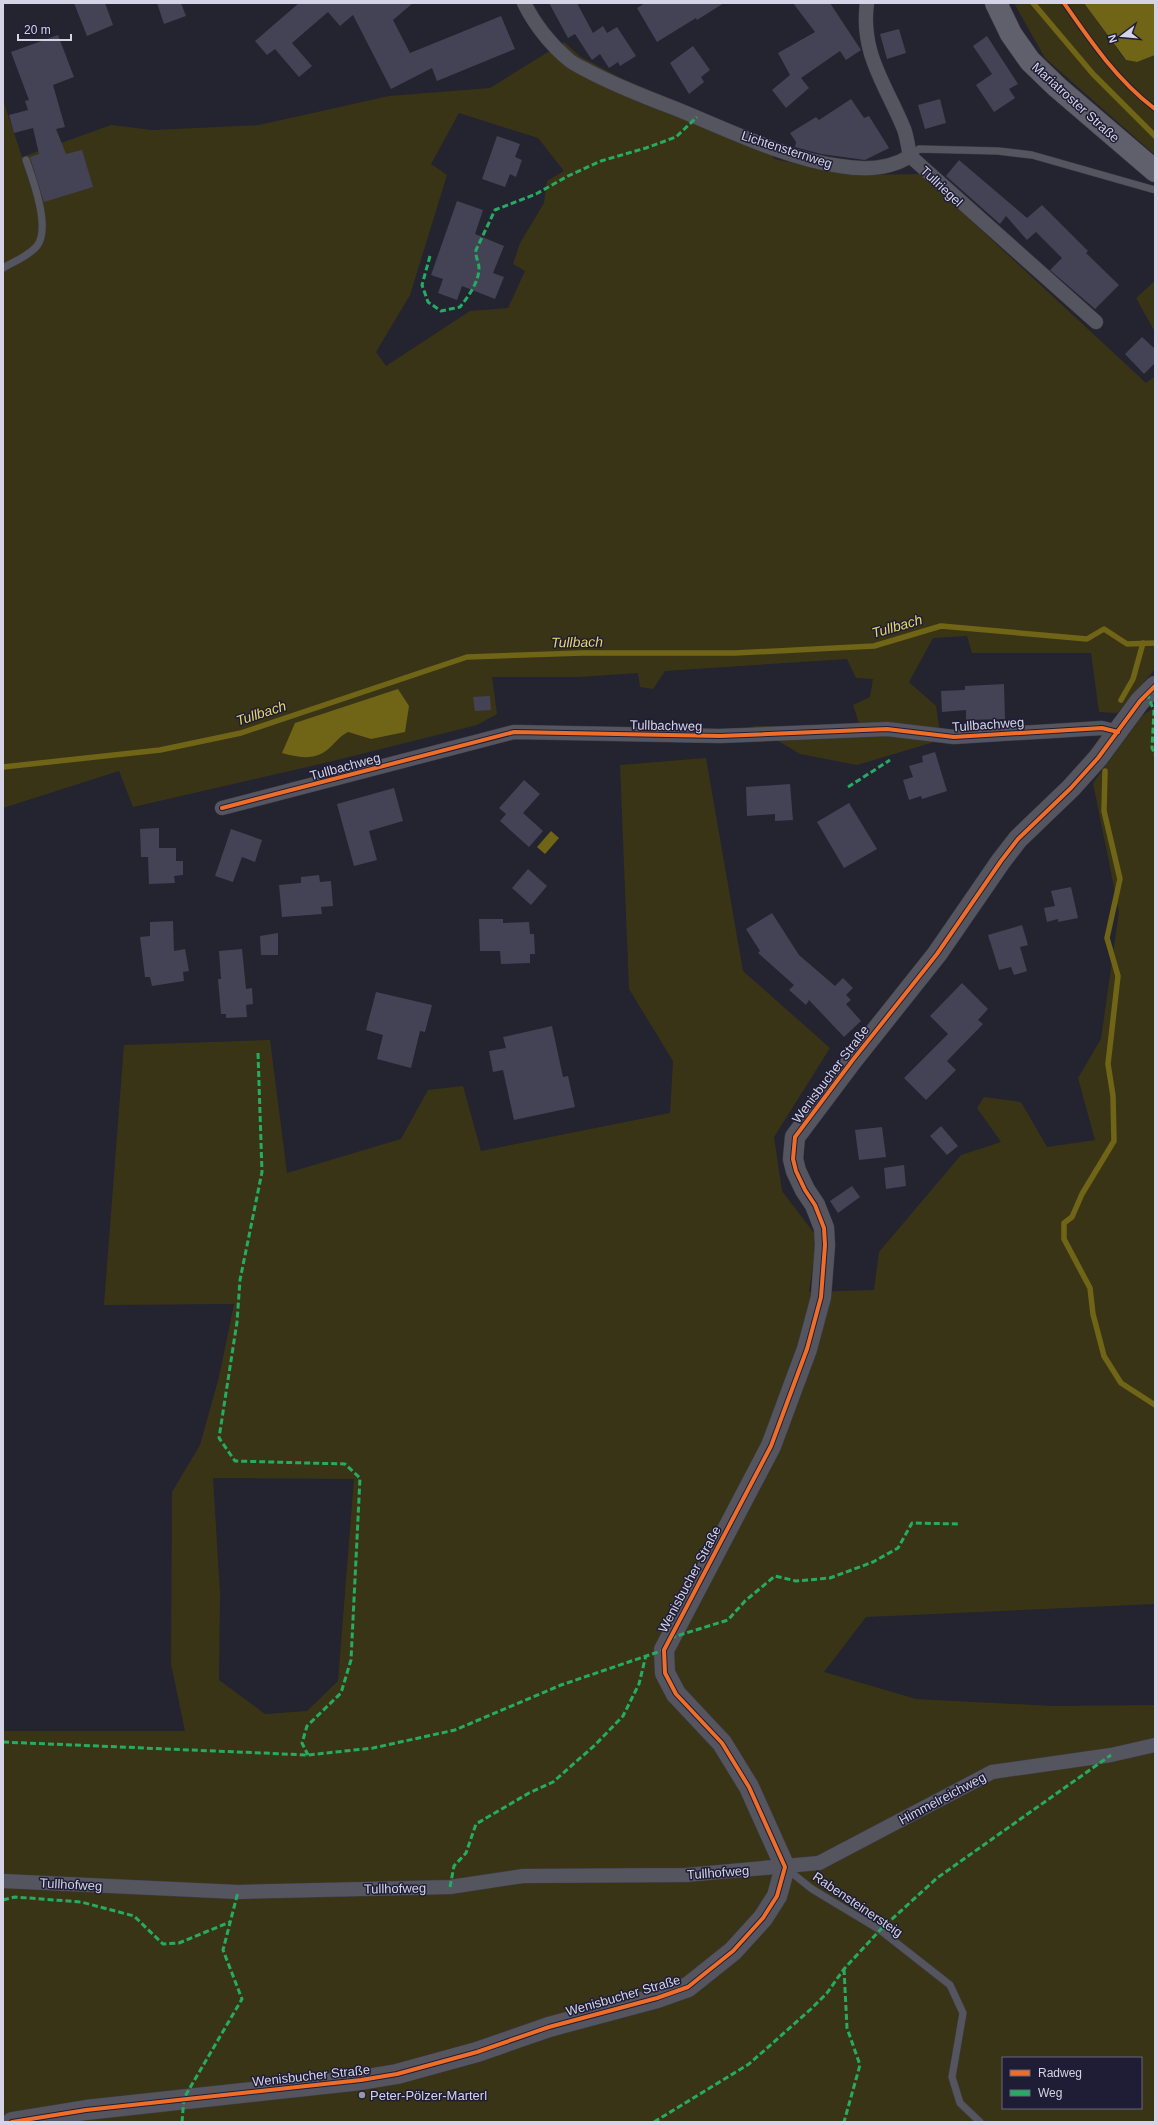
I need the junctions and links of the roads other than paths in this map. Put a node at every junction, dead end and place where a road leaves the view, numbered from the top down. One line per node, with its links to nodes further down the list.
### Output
1 (524, 3): 4 (street, Lichtensternweg)
2 (867, 3): 4 (street, Tullriegel)
3 (996, 3): 6 (main road, Mariatroster Straße)
4 (910, 156): 7 (lane, Lichtensternweg); 9 (street, Tullriegel)
5 (26, 160): 8 (lane)
6 (1155, 171)
7 (1155, 190)
8 (3, 268)
9 (1096, 322)
10 (1155, 686): 11 (street, Wenisbucher Straße)
11 (1118, 732): 12 (street, Tullbachweg); 14 (street, Wenisbucher Straße)
12 (222, 808)
13 (1155, 1745): 14 (street, Himmelreichweg)
14 (785, 1867): 15 (street, Tullhofweg); 16 (street, Wenisbucher Straße); 17 (lane, Rabensteinersteig)
15 (3, 1881)
16 (12, 2122)
17 (980, 2122)

